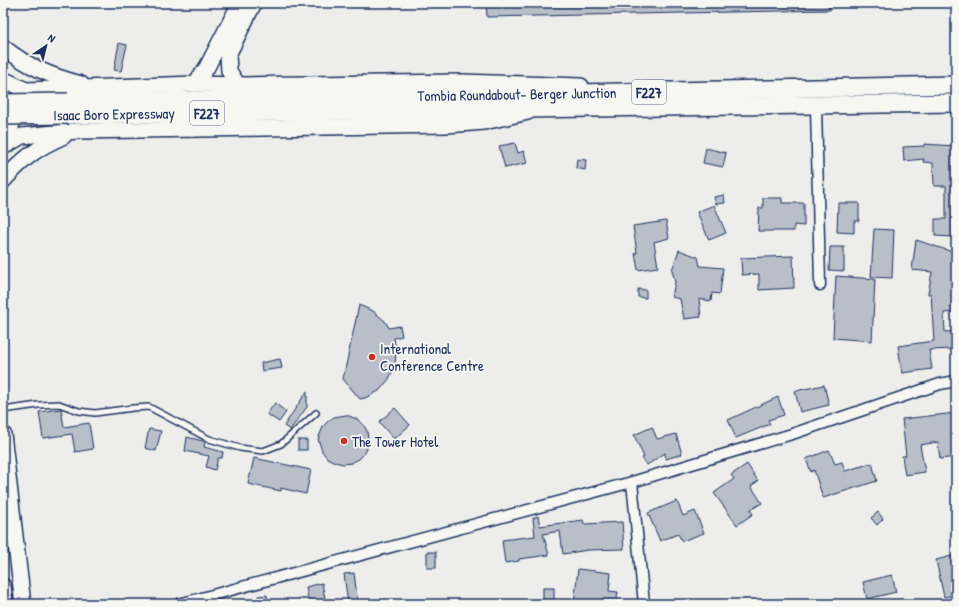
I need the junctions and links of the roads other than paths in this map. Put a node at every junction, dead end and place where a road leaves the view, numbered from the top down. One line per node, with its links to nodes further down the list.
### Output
1 (240, 3): 5 (main road)
2 (254, 3): 6 (main road)
3 (3, 47): 8 (main road)
4 (3, 79): 8 (main road); 18 (main road)
5 (195, 84): 6 (main road); 8 (main road)
6 (238, 85): 9 (main road)
7 (956, 85): 9 (main road, Tombia Roundabout- Berger Junction / F227)
8 (96, 88)
9 (616, 92): 12 (main road, Tombia Roundabout- Berger Junction / F227)
10 (3, 103): 14 (main road, Isaac Boro Expressway / F227, bridge)
11 (956, 103): 13 (main road, Tombia Roundabout- Berger Junction / F227)
12 (344, 105): 14 (main road, Isaac Boro Expressway / F227); 15 (main road, Tombia Roundabout- Berger Junction / F227)
13 (816, 105): 15 (main road, Tombia Roundabout- Berger Junction / F227); 20 (street)
14 (68, 108): 16 (main road, Isaac Boro Expressway / F227, bridge)
15 (542, 109): 17 (main road)
16 (3, 116)
17 (78, 130): 18 (main road); 19 (main road)
18 (3, 147)
19 (3, 181)
20 (820, 285)
21 (956, 381): 25 (street)
22 (3, 410): 23 (lane)
23 (316, 413)
24 (3, 434): 28 (main road)
25 (632, 482): 29 (street); 30 (street)
26 (3, 586): 27 (main road)
27 (5, 604)
28 (23, 604)
29 (179, 604)
30 (644, 604)

